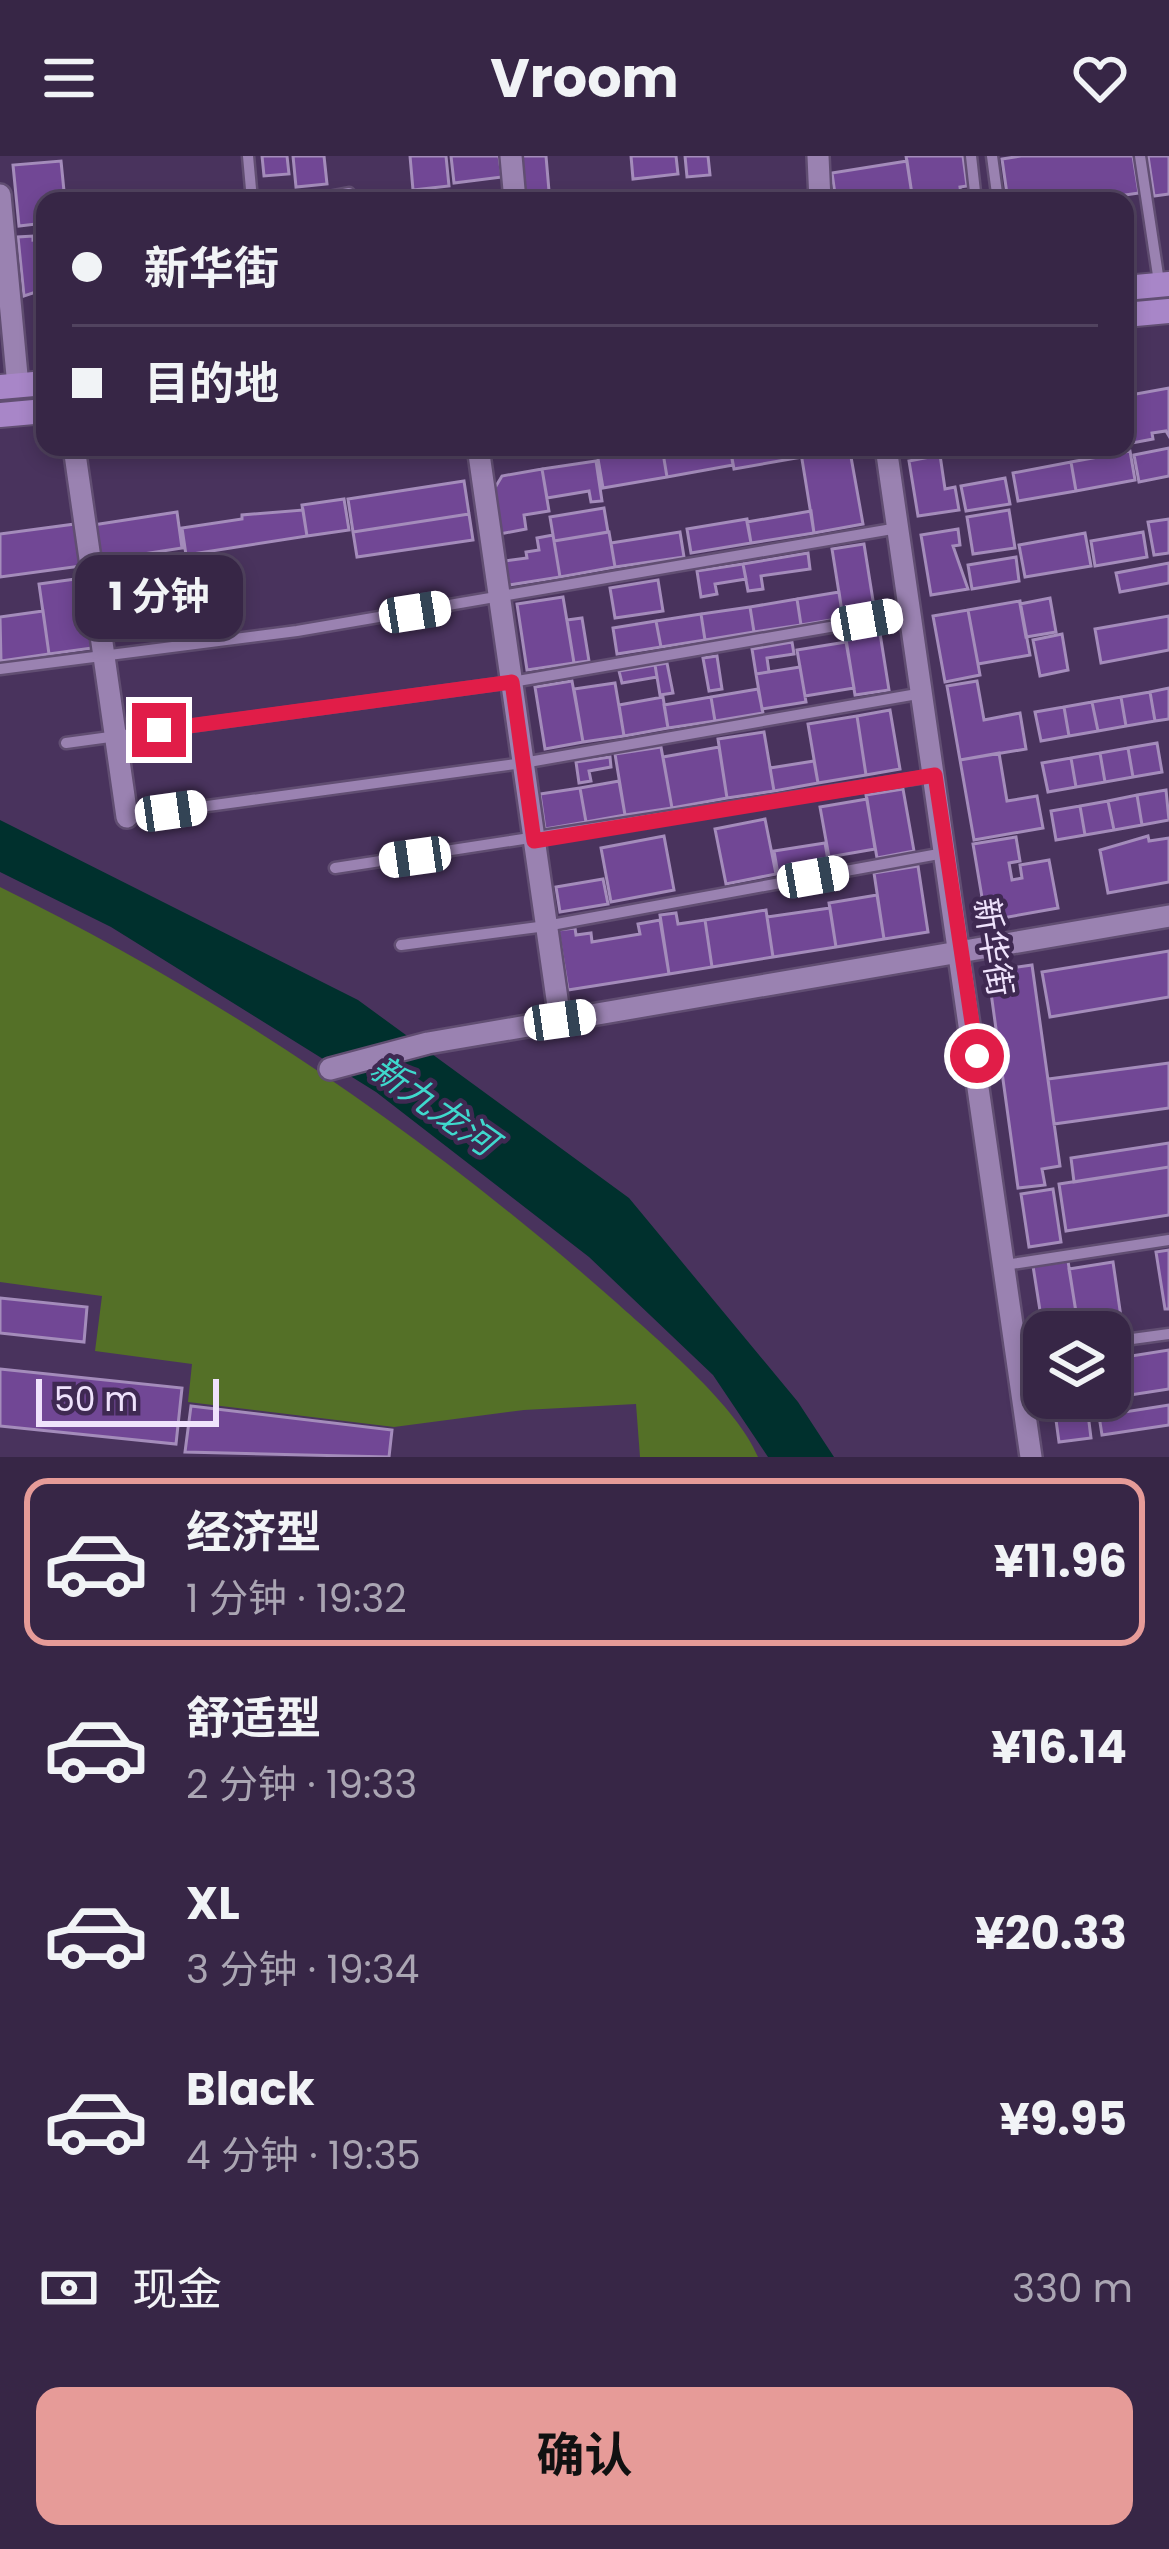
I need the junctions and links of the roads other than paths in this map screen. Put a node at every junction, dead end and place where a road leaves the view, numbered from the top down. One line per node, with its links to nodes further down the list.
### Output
1 (248, 156): 7 (lane)
2 (511, 156): 8 (street)
3 (818, 156): 9 (street)
4 (971, 156): 10 (lane)
5 (992, 156): 11 (lane)
6 (1140, 156): 13 (lane)
7 (251, 192)
8 (514, 192)
9 (820, 192)
10 (975, 192)
11 (997, 192)
12 (0, 195): 17 (street)
13 (1164, 285): 14 (main road)
14 (1134, 287)
15 (1169, 311): 16 (main road)
16 (1134, 314)
17 (9, 386)
18 (36, 411): 19 (main road)
19 (0, 415)
20 (75, 456): 26 (street)
21 (479, 456): 24 (street)
22 (887, 456): 23 (street, 新华街)
23 (898, 527): 24 (lane); 25 (street, 新华街)
24 (500, 599): 26 (lane); 28 (street)
25 (911, 613): 28 (lane); 29 (street, 新华街)
26 (104, 656): 27 (lane); 30 (street)
27 (0, 669)
28 (512, 682): 30 (lane); 32 (street)
29 (923, 693): 32 (lane); 33 (street, 新华街)
30 (116, 736): 31 (lane); 34 (street)
31 (66, 742)
32 (523, 763): 34 (lane); 35 (street)
33 (935, 775): 35 (lane); 36 (street, 新华街)
34 (127, 817)
35 (534, 841): 37 (lane); 39 (street)
36 (947, 852): 39 (lane); 41 (street, 新华街)
37 (335, 868)
38 (1169, 916): 41 (street)
39 (546, 926): 40 (lane); 42 (street)
40 (401, 945)
41 (962, 953): 42 (street); 45 (street, 新华街)
42 (560, 1020): 43 (street)
43 (329, 1069)
44 (1169, 1240): 45 (lane)
45 (1005, 1265): 49 (street, 新华街)
46 (1169, 1334): 47 (lane)
47 (1131, 1339)
48 (1023, 1355): 49 (lane)
49 (1018, 1356): 50 (street, 新华街)
50 (1031, 1457)

